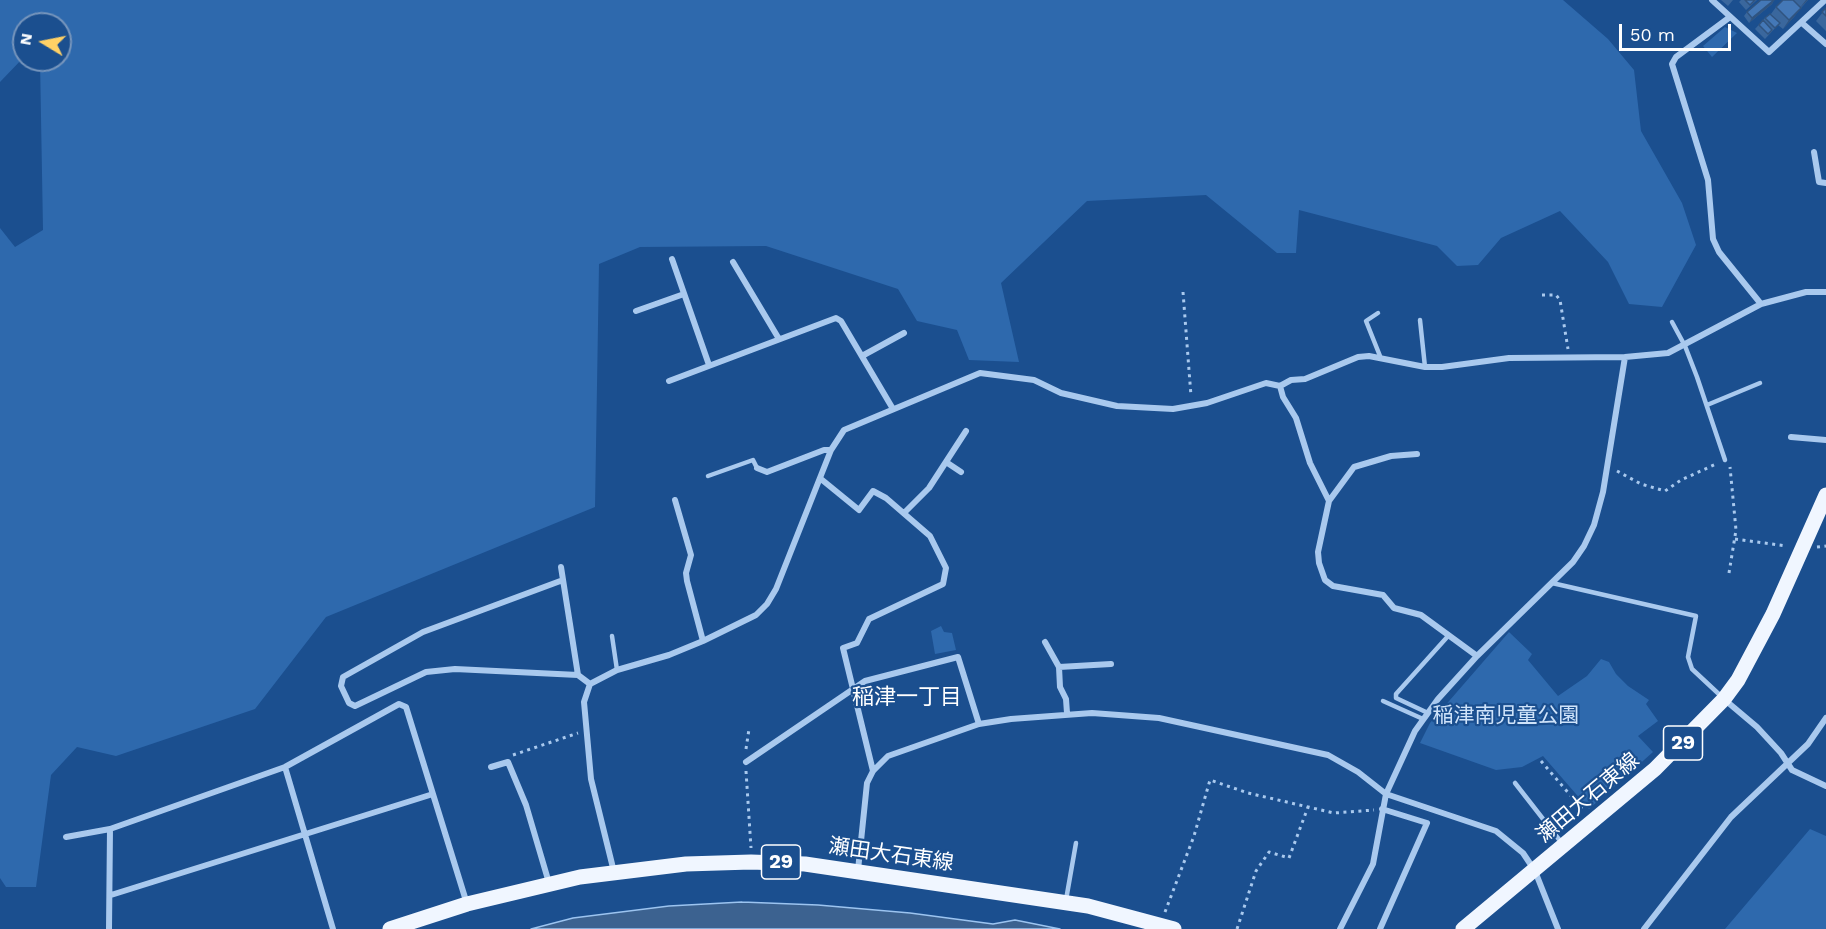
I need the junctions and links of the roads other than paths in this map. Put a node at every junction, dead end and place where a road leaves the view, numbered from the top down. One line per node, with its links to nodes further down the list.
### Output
1 (1712, 0): 3 (street)
2 (1825, 0): 4 (street)
3 (1730, 17): 4 (street); 12 (street)
4 (1802, 23): 5 (street)
5 (1826, 44)
6 (1814, 152): 7 (street)
7 (1826, 183)
8 (672, 259): 11 (street)
9 (733, 262): 18 (street)
10 (1826, 291): 12 (street)
11 (684, 294): 13 (street); 23 (street)
12 (1761, 304): 19 (street)
13 (636, 311)
14 (1378, 313): 21 (lane)
15 (1420, 320): 24 (lane)
16 (1672, 322): 19 (lane)
17 (904, 333): 20 (street)
18 (779, 339): 20 (street); 23 (street)
19 (1685, 346): 22 (street); 28 (lane)
20 (861, 356): 29 (street)
21 (1380, 356): 24 (street); 27 (street)
22 (1625, 357): 24 (street); 47 (street)
23 (710, 365): 25 (street)
24 (1425, 368)
25 (669, 381)
26 (1760, 383): 28 (lane)
27 (1280, 386): 29 (street); 43 (street)
28 (1707, 405): 35 (lane)
29 (893, 409): 33 (street)
30 (966, 431): 36 (street)
31 (1791, 437): 32 (street)
32 (1826, 440)
33 (831, 450): 37 (street); 40 (street)
34 (1417, 454): 43 (street)
35 (1725, 460)
36 (946, 462): 38 (street); 44 (street)
37 (757, 468): 39 (lane)
38 (961, 472)
39 (708, 476)
40 (821, 479): 44 (street); 50 (street)
41 (1826, 495): 59 (main road, 瀬田大石東線 / 29)
42 (675, 500): 50 (street)
43 (1329, 501): 48 (street)
44 (904, 513): 58 (street)
45 (561, 567): 46 (street)
46 (563, 580): 56 (street); 56 (street)
47 (1551, 582): 52 (street); 59 (lane)
48 (1449, 635): 52 (street); 62 (lane)
49 (612, 636): 55 (lane)
50 (704, 641): 55 (street)
51 (1045, 642): 54 (street)
52 (1477, 656): 62 (street)
53 (1111, 664): 54 (street)
54 (1059, 667): 61 (street)
55 (617, 670): 57 (street)
56 (578, 675): 57 (street)
57 (590, 684): 81 (street)
58 (853, 690): 64 (street); 65 (street); 69 (street)
59 (1724, 699): 66 (street); 79 (main road, 瀬田大石東線 / 29)
60 (1383, 701): 62 (lane)
61 (1067, 713): 64 (street); 73 (street)
62 (1426, 716): 73 (street)
63 (1826, 718): 66 (street)
64 (979, 724): 69 (street)
65 (746, 762)
66 (1787, 764): 71 (street); 95 (street)
67 (491, 766): 83 (street)
68 (285, 767): 72 (street); 75 (street); 76 (street)
69 (873, 771): 82 (street)
70 (1515, 783): 79 (lane)
71 (1826, 786)
72 (433, 794): 76 (street); 86 (street)
73 (1386, 794): 74 (street); 80 (street)
74 (1382, 809): 91 (street); 92 (street)
75 (110, 829): 77 (street); 84 (street)
76 (305, 835): 84 (street); 89 (street)
77 (66, 837)
78 (1076, 843): 85 (lane)
79 (1564, 846): 80 (main road, 瀬田大石東線 / 29)
80 (1535, 871): 93 (main road, 瀬田大石東線 / 29); 94 (street)
81 (614, 872): 82 (main road, 瀬田大石東線 / 29); 83 (main road, 瀬田大石東線 / 29)
82 (858, 872): 85 (main road, 瀬田大石東線 / 29)
83 (549, 883): 86 (main road, 瀬田大石東線 / 29)
84 (111, 895): 88 (street)
85 (1066, 902): 87 (main road, 瀬田大石東線 / 29)
86 (467, 904): 90 (main road, 瀬田大石東線 / 29)
87 (1167, 927)
88 (109, 929)
89 (333, 929)
90 (390, 929)
91 (1340, 929)
92 (1380, 929)
93 (1463, 929)
94 (1558, 929)
95 (1644, 929)

